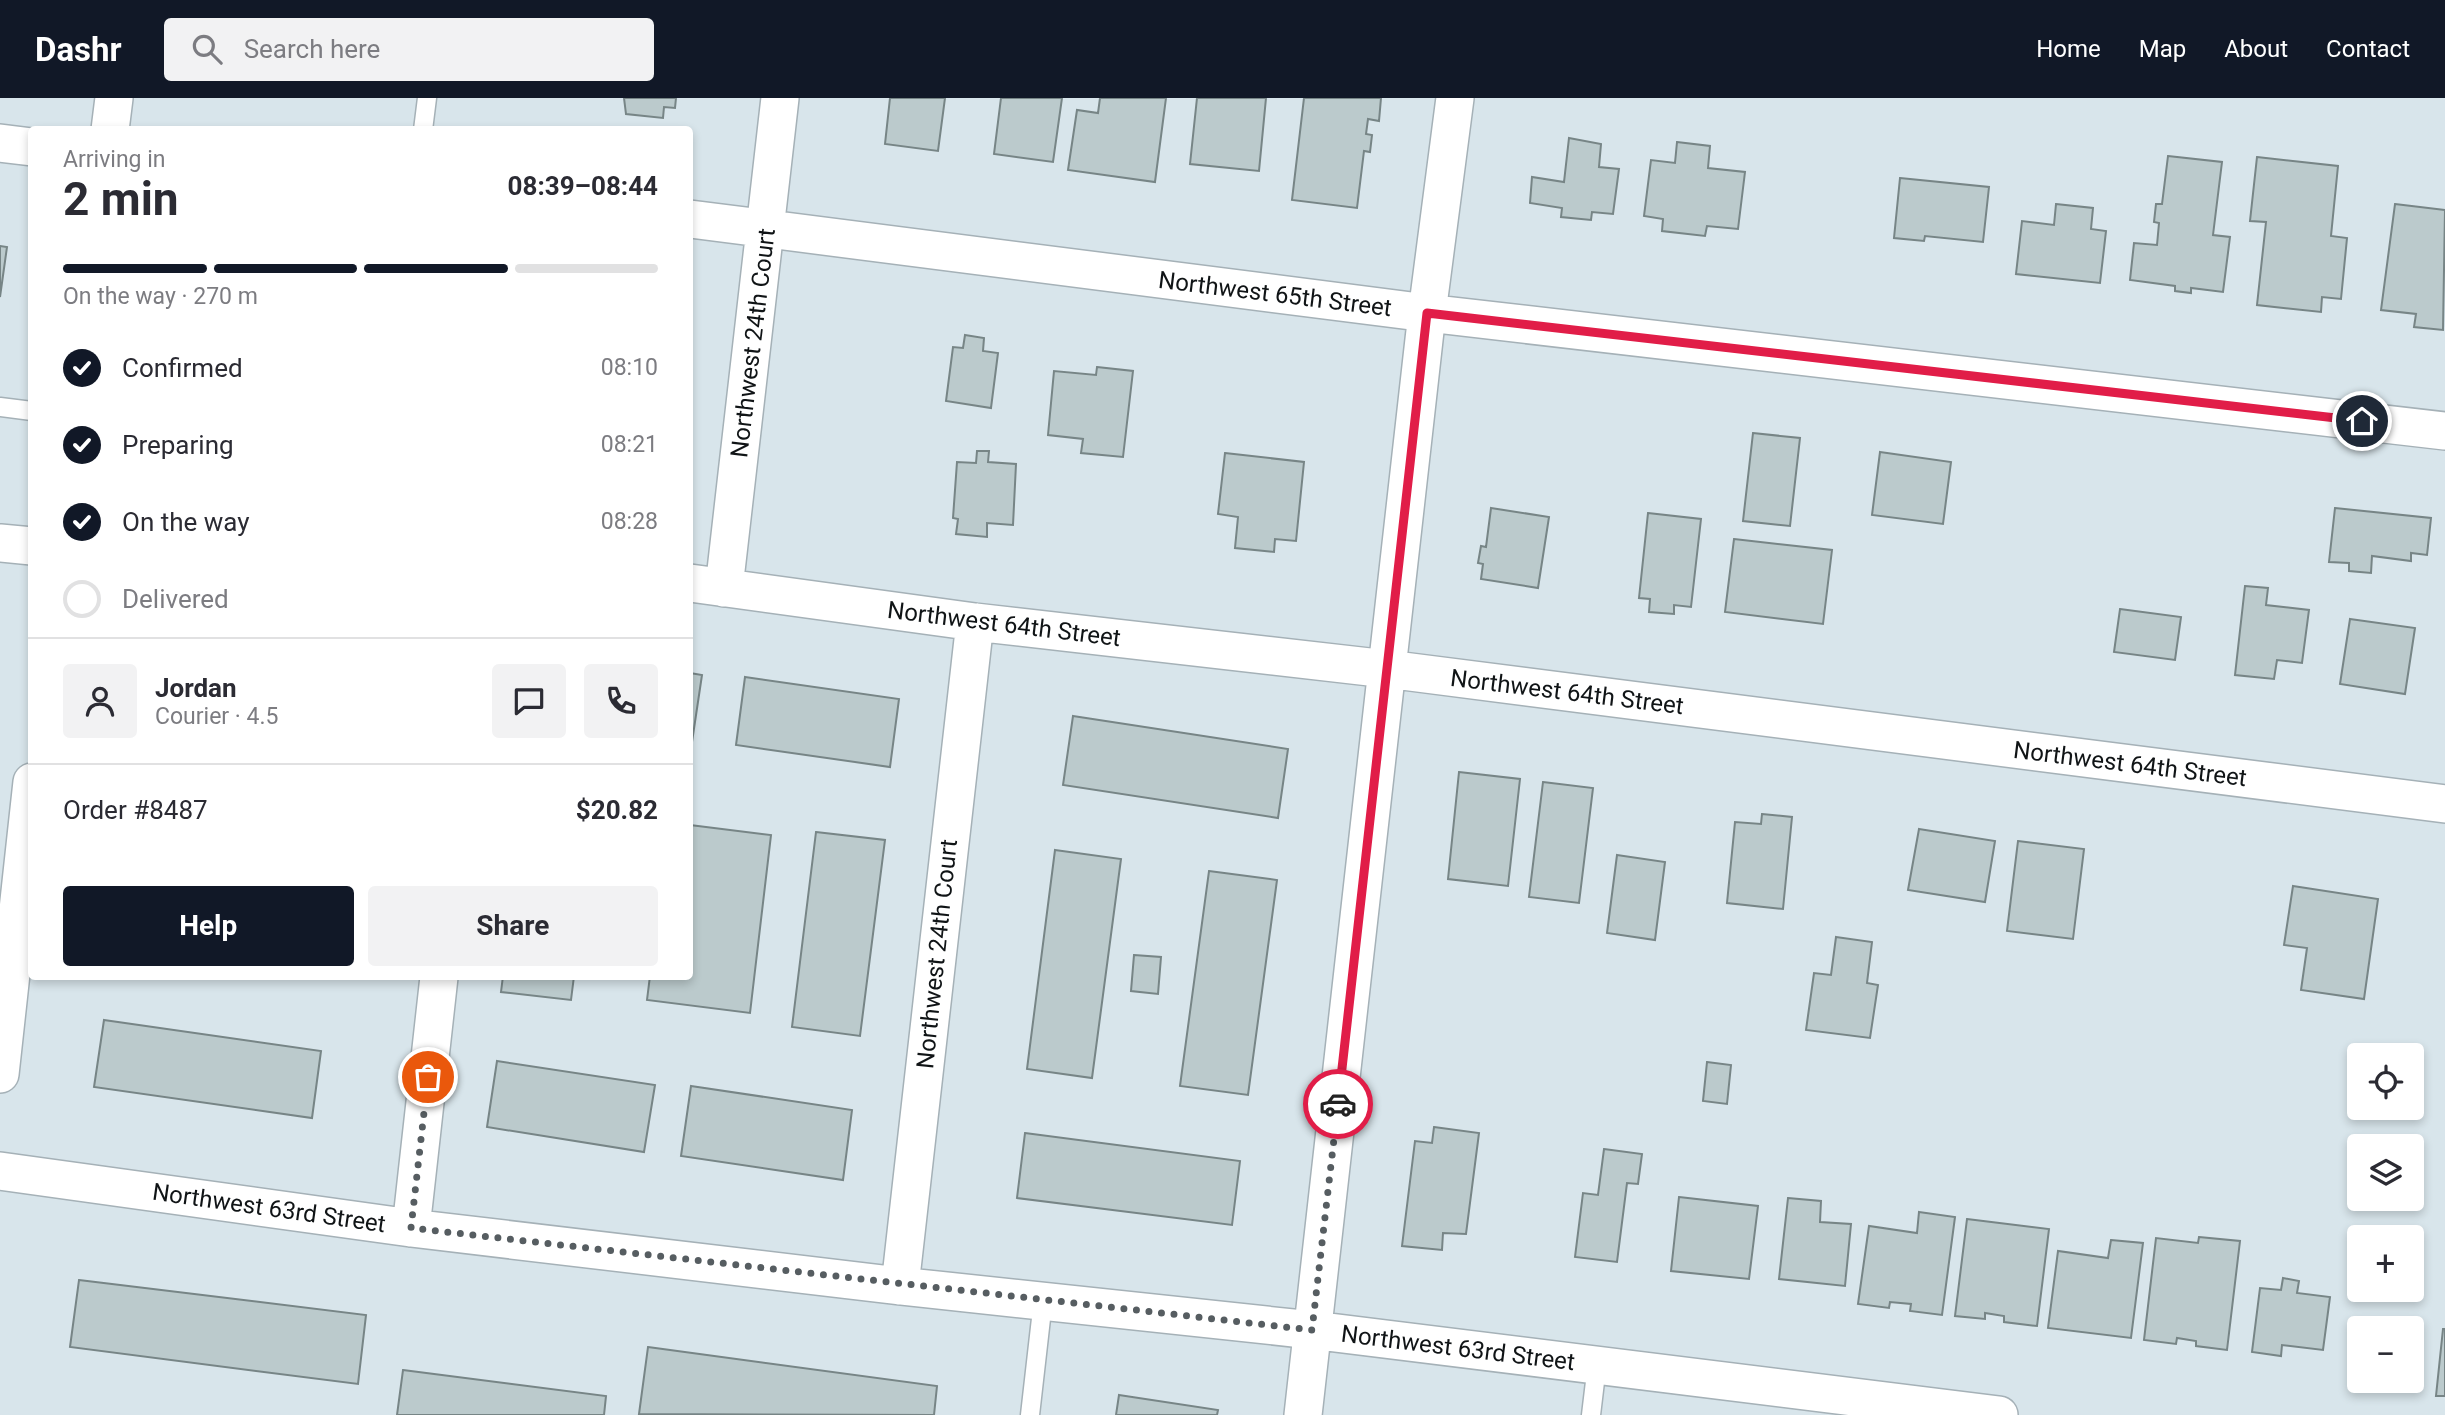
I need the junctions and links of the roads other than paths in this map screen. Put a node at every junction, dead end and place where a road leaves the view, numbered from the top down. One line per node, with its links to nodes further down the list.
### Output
1 (114, 98): 5 (street)
2 (427, 98): 6 (lane)
3 (780, 98): 10 (street, Northwest 24th Court)
4 (1455, 98): 11 (street)
5 (110, 126)
6 (424, 126)
7 (0, 143): 8 (street)
8 (28, 146)
9 (693, 219): 10 (street, Northwest 65th Street)
10 (766, 228): 11 (street, Northwest 65th Street); 17 (street, Northwest 24th Court)
11 (1427, 313): 14 (street, Northwest 65th Street); 19 (street)
12 (0, 407): 13 (lane)
13 (28, 410)
14 (2445, 431)
15 (0, 542): 16 (street)
16 (28, 546)
17 (707, 585): 18 (street, Northwest 64th Street)
18 (975, 622): 19 (street, Northwest 64th Street); 26 (street, Northwest 24th Court)
19 (1387, 669): 20 (street, Northwest 64th Street); 28 (street)
20 (2445, 804)
21 (28, 818): 23 (street)
22 (439, 980): 25 (street)
23 (0, 1074)
24 (0, 1171): 25 (street, Northwest 63rd Street)
25 (411, 1228): 26 (street, Northwest 63rd Street)
26 (900, 1286): 27 (street, Northwest 63rd Street)
27 (1042, 1301): 28 (street, Northwest 63rd Street); 30 (lane)
28 (1312, 1330): 29 (street, Northwest 63rd Street); 31 (street)
29 (1597, 1365): 32 (lane); 33 (street, Northwest 63rd Street)
30 (1030, 1415)
31 (1303, 1415)
32 (1591, 1415)
33 (1998, 1415)

